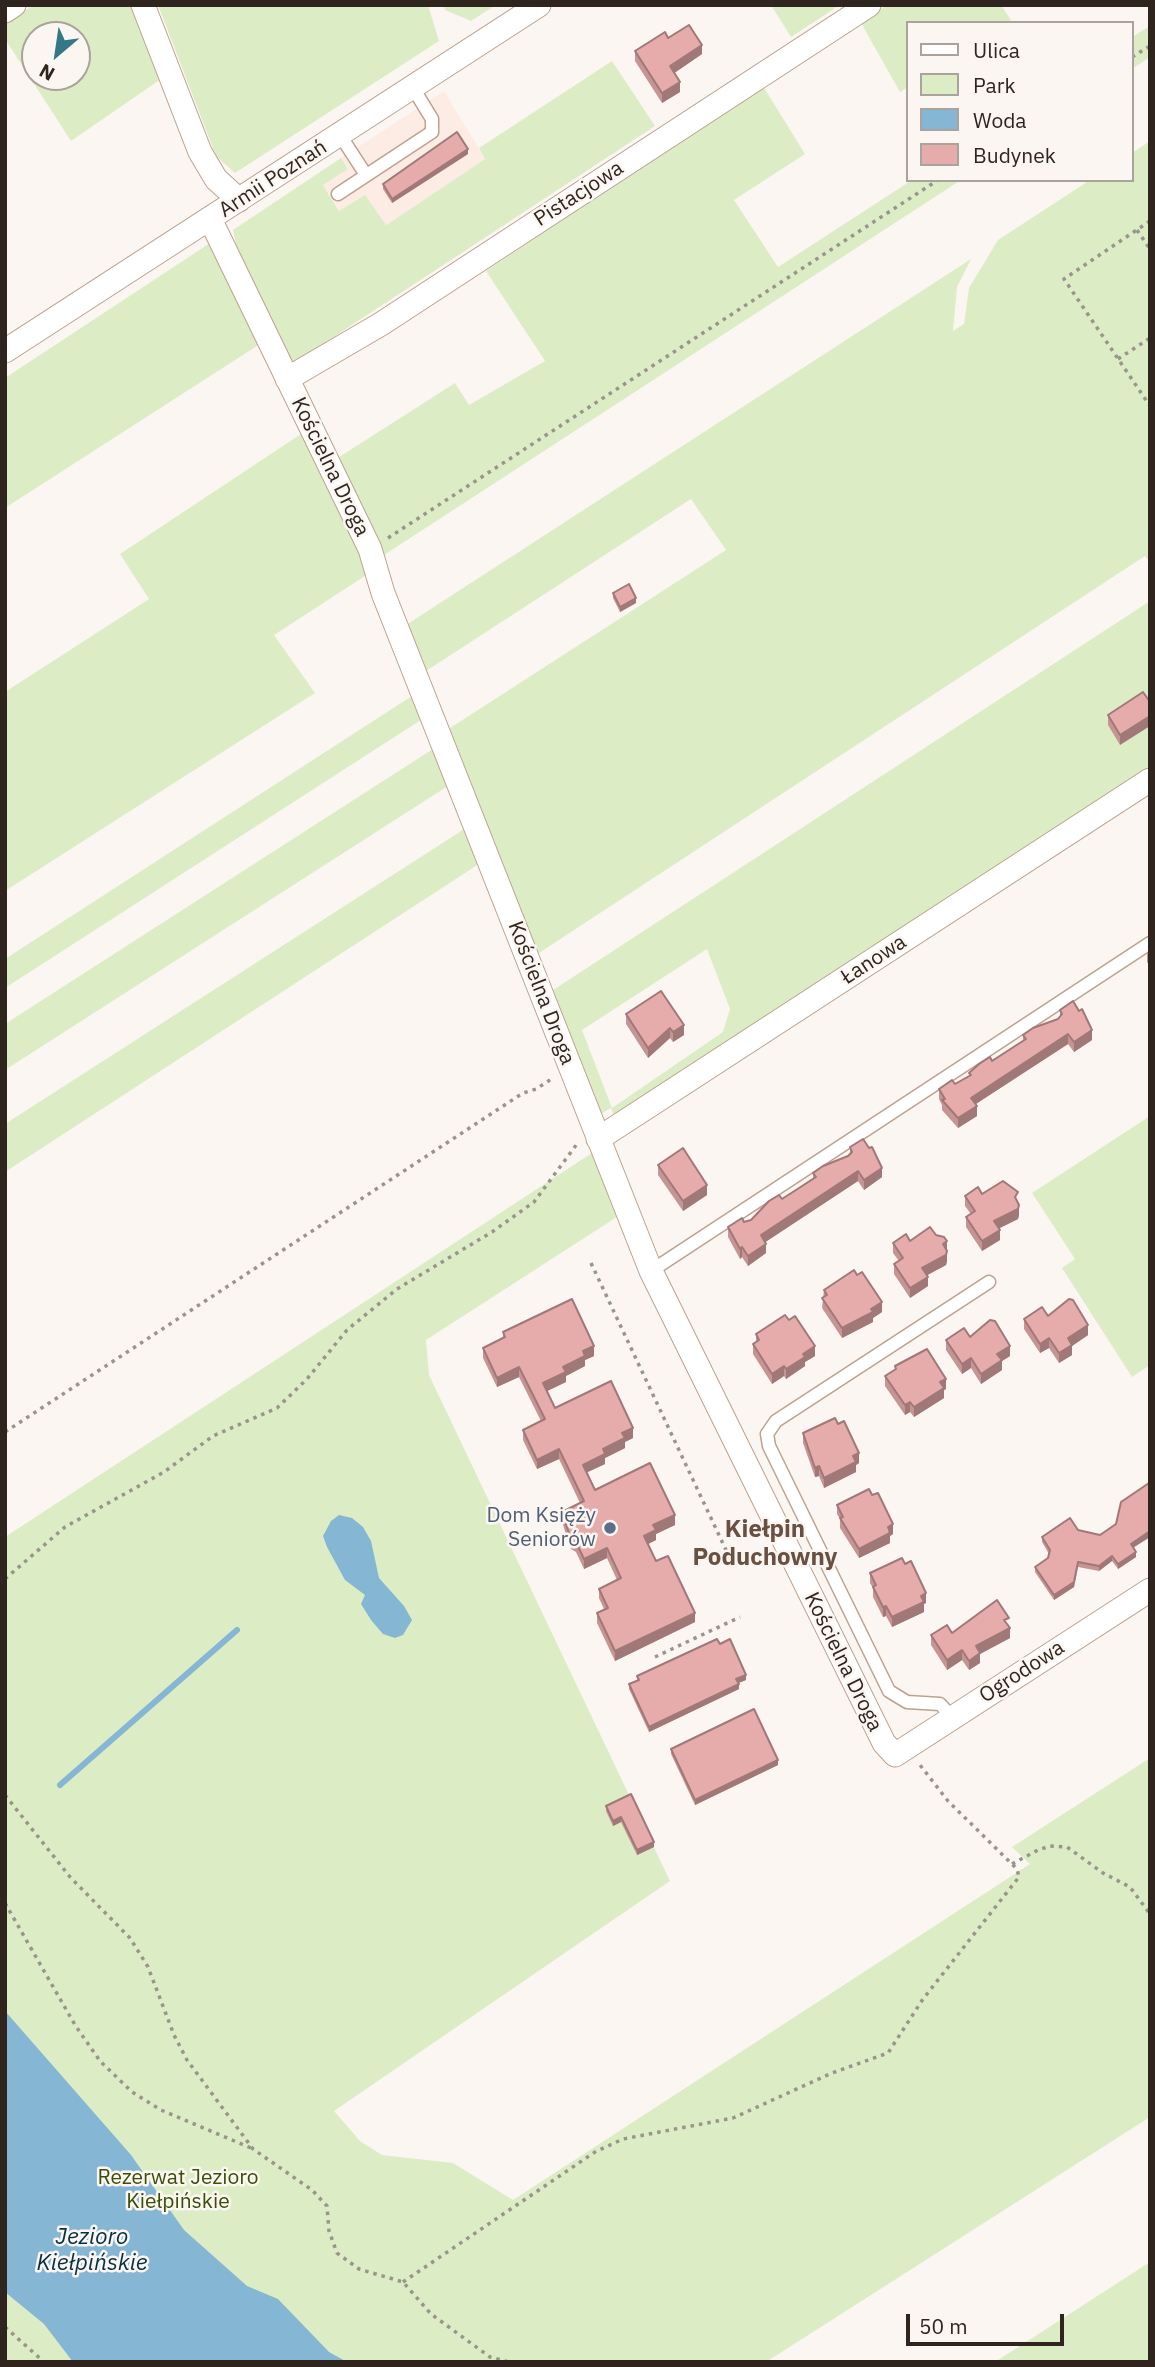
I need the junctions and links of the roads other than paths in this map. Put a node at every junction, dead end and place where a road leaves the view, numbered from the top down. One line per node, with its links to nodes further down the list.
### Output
1 (15, 5): 5 (street)
2 (143, 5): 10 (street)
3 (540, 5): 6 (street, Armii Poznań)
4 (869, 5): 13 (street, Pistacjowa)
5 (5, 11)
6 (413, 88): 7 (street, Armii Poznań); 8 (lane)
7 (340, 135): 8 (lane); 10 (street, Armii Poznań)
8 (366, 175): 9 (lane)
9 (338, 194)
10 (239, 200): 11 (street, Armii Poznań)
11 (210, 219): 12 (street, Armii Poznań); 13 (street, Kościelna Droga)
12 (5, 351)
13 (287, 379): 16 (street, Kościelna Droga)
14 (1150, 780): 16 (street, Łanowa)
15 (1150, 943): 17 (lane)
16 (595, 1133): 17 (street, Kościelna Droga)
17 (651, 1271): 21 (street, Kościelna Droga)
18 (989, 1282): 20 (lane)
19 (1150, 1590): 20 (street, Ogrodowa)
20 (952, 1717): 21 (street, Ogrodowa)
21 (902, 1750)

